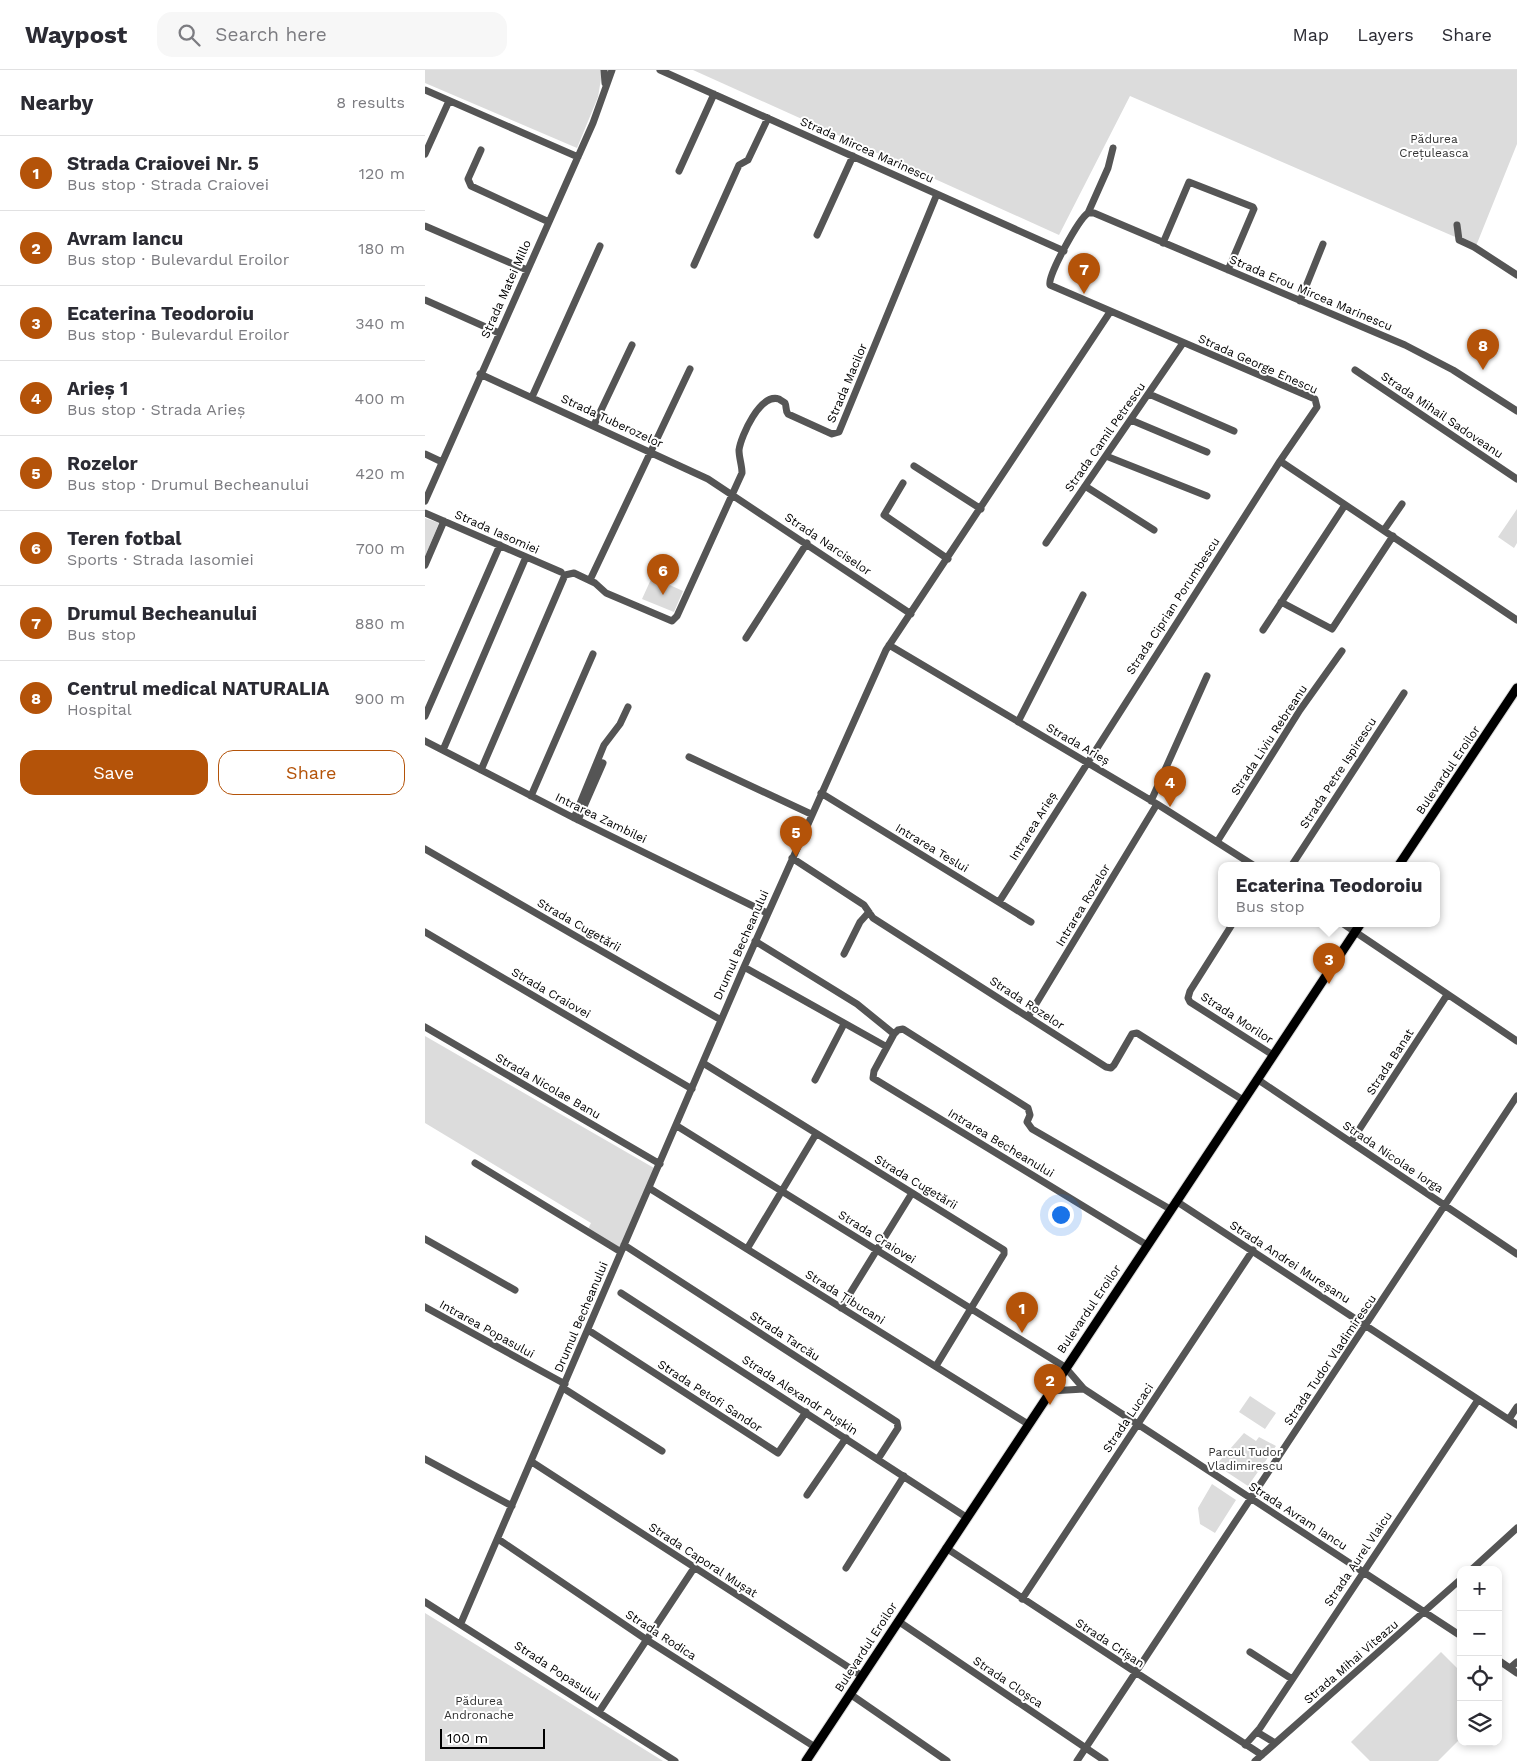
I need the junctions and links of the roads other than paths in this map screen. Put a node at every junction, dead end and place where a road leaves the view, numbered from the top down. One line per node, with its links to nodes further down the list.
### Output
1 (604, 70): 4 (street, Strada Matei Millo)
2 (612, 70): 4 (street, Strada Matei Millo)
3 (660, 70): 6 (street, Strada Mircea Marinescu)
4 (605, 86): 13 (street, Strada Matei Millo)
5 (425, 90): 7 (street)
6 (714, 94): 8 (street, Strada Mircea Marinescu); 14 (street)
7 (449, 101): 11 (street); 13 (street)
8 (768, 118): 12 (street, Strada Mircea Marinescu); 25 (street)
9 (1113, 148): 16 (street)
10 (481, 150): 17 (street)
11 (425, 154)
12 (853, 156): 15 (street, Strada Mircea Marinescu); 20 (street)
13 (578, 157): 17 (street, Strada Matei Millo)
14 (679, 171)
15 (937, 194): 24 (street, Strada Mircea Marinescu); 54 (street, Strada Macilor)
16 (1088, 213): 21 (street, Strada Erou Mircea Marinescu); 24 (street, Strada George Enescu)
17 (549, 222): 26 (street, Strada Matei Millo)
18 (1457, 225): 28 (street)
19 (425, 226): 26 (street)
20 (817, 235)
21 (1163, 243): 27 (street, Strada Erou Mircea Marinescu); 27 (street)
22 (1323, 244): 30 (street)
23 (600, 246): 39 (street)
24 (1064, 251): 31 (street, Strada George Enescu)
25 (693, 265)
26 (527, 270): 32 (street, Strada Matei Millo)
27 (1228, 270): 30 (street, Strada Erou Mircea Marinescu)
28 (1517, 275)
29 (425, 300): 32 (street)
30 (1300, 301): 40 (street, Strada Erou Mircea Marinescu)
31 (1110, 312): 33 (street, Strada George Enescu); 59 (street, Drumul Becheanului)
32 (499, 333): 37 (street, Strada Matei Millo)
33 (1183, 343): 38 (street, Strada Camil Petrescu); 48 (street, Strada George Enescu)
34 (631, 344): 42 (street)
35 (690, 369): 44 (street)
36 (1355, 370): 51 (street, Strada Mihail Sadoveanu)
37 (480, 374): 39 (street, Strada Tuberozelor); 49 (street, Strada Matei Millo)
38 (1149, 394): 41 (street, Strada Camil Petrescu); 43 (street)
39 (533, 397): 42 (street, Strada Tuberozelor)
40 (1517, 411)
41 (1131, 420): 45 (street); 47 (street, Strada Camil Petrescu)
42 (594, 426): 44 (street, Strada Tuberozelor)
43 (1234, 431)
44 (650, 451): 54 (street, Strada Tuberozelor); 72 (street)
45 (1207, 452)
46 (425, 454): 49 (street)
47 (1106, 456): 53 (street, Strada Camil Petrescu); 55 (street)
48 (1280, 461): 58 (street); 91 (street, Strada Ciprian Porumbescu)
49 (442, 462): 56 (street, Strada Matei Millo)
50 (914, 466): 59 (street)
51 (1517, 479)
52 (903, 484): 69 (street)
53 (1085, 486): 62 (street); 66 (street, Strada Camil Petrescu)
54 (732, 494): 65 (street, Strada Narciselor); 72 (street, Strada Iasomiei)
55 (1207, 496)
56 (425, 501)
57 (1402, 504): 63 (street)
58 (1345, 505): 63 (street); 74 (street)
59 (981, 509): 69 (street, Drumul Becheanului)
60 (425, 512): 61 (street, Strada Iasomiei)
61 (444, 521): 67 (street, Strada Iasomiei); 70 (street)
62 (1154, 530)
63 (1384, 530): 64 (street)
64 (1393, 536): 74 (street); 76 (street)
65 (807, 543): 75 (street, Strada Narciselor); 78 (street)
66 (1046, 543)
67 (500, 545): 68 (street, Strada Iasomiei); 86 (street)
68 (526, 557): 71 (street, Strada Iasomiei); 89 (street)
69 (948, 559): 75 (street, Drumul Becheanului)
70 (425, 565)
71 (563, 574): 72 (street, Strada Iasomiei); 93 (street)
72 (590, 580)
73 (1083, 594): 87 (street)
74 (1281, 602): 77 (street)
75 (911, 614): 79 (street, Drumul Becheanului)
76 (1517, 620)
77 (1263, 630)
78 (746, 638)
79 (889, 645): 87 (street, Strada Arieș); 94 (street, Drumul Becheanului)
80 (1342, 651): 99 (street, Strada Liviu Rebreanu)
81 (593, 654): 95 (street)
82 (1207, 676): 96 (street, Intrarea Rozelor)
83 (1517, 688): 104 (main road, Bulevardul Eroilor)
84 (1404, 693): 103 (street, Strada Petre Ispirescu)
85 (628, 708): 98 (street)
86 (425, 716)
87 (1018, 722): 91 (street, Strada Arieș)
88 (425, 741): 89 (street, Intrarea Zambilei)
89 (443, 750): 93 (street, Intrarea Zambilei)
90 (689, 756): 97 (street)
91 (1086, 762): 96 (street, Strada Arieș); 105 (street, Intrarea Arieș)
92 (603, 763): 98 (street)
93 (481, 770): 95 (street, Intrarea Zambilei)
94 (821, 793): 97 (street, Drumul Becheanului); 105 (street, Intrarea Teslui)
95 (531, 796): 98 (street, Intrarea Zambilei)
96 (1154, 803): 99 (street, Strada Arieș); 118 (street, Intrarea Rozelor)
97 (811, 814): 101 (street, Drumul Becheanului)
98 (576, 819): 107 (street, Intrarea Zambilei)
99 (1217, 842): 102 (street, Strada Arieș)
100 (425, 849): 119 (street, Strada Cugetării)
101 (792, 858): 106 (street, Strada Rozelor); 107 (street, Drumul Becheanului)
102 (1248, 862)
103 (1294, 862)
104 (1401, 862)
105 (999, 902): 108 (street, Intrarea Teslui)
106 (869, 912): 115 (street); 118 (street, Strada Rozelor)
107 (767, 913): 114 (street, Drumul Becheanului)
108 (1031, 922)
109 (1230, 927): 125 (street, Strada Morilor)
110 (1348, 927): 113 (street)
111 (1358, 927): 113 (main road, Bulevardul Eroilor)
112 (425, 932): 129 (street, Strada Craiovei)
113 (1355, 932): 117 (street); 125 (main road, Bulevardul Eroilor)
114 (755, 941): 116 (street, Drumul Becheanului); 122 (street)
115 (844, 954)
116 (744, 967): 119 (street, Drumul Becheanului); 120 (street)
117 (1447, 995): 123 (street); 134 (street, Strada Banat)
118 (1028, 1017): 131 (street, Strada Rozelor)
119 (721, 1020): 126 (street, Drumul Becheanului)
120 (844, 1024): 124 (street); 128 (street)
121 (425, 1027): 136 (street, Strada Nicolae Banu)
122 (894, 1034): 124 (street, Intrarea Becheanului); 142 (street)
123 (1517, 1041)
124 (887, 1047): 145 (street, Intrarea Becheanului)
125 (1273, 1055): 127 (main road, Bulevardul Eroilor)
126 (703, 1063): 129 (street, Drumul Becheanului); 133 (street, Strada Cugetării)
127 (1257, 1079): 131 (main road, Bulevardul Eroilor); 134 (street, Strada Nicolae Iorga)
128 (815, 1080)
129 (692, 1089): 132 (street, Drumul Becheanului)
130 (1517, 1096): 141 (street, Strada Tudor Vladimirescu)
131 (1243, 1100): 140 (main road, Bulevardul Eroilor)
132 (677, 1126): 136 (street, Drumul Becheanului); 138 (street, Strada Craiovei)
133 (816, 1134): 138 (street); 139 (street, Strada Cugetării)
134 (1351, 1142): 141 (street, Strada Nicolae Iorga)
135 (475, 1163): 149 (street)
136 (660, 1164): 137 (street, Drumul Becheanului)
137 (649, 1188): 144 (street, Drumul Becheanului); 146 (street, Strada Țibucani)
138 (781, 1191): 146 (street); 147 (street, Strada Craiovei)
139 (912, 1193): 147 (street); 155 (street, Strada Cugetării)
140 (1176, 1201): 142 (main road, Bulevardul Eroilor); 148 (street, Strada Andrei Mureșanu)
141 (1446, 1206): 150 (street, Strada Nicolae Iorga); 156 (street, Strada Tudor Vladimirescu)
142 (1171, 1209): 145 (main road, Bulevardul Eroilor)
143 (425, 1239): 151 (street)
144 (624, 1245): 149 (street, Drumul Becheanului); 173 (street, Strada Tarcău)
145 (1147, 1245): 159 (main road, Bulevardul Eroilor)
146 (747, 1249): 154 (street, Strada Țibucani)
147 (877, 1250): 154 (street); 155 (street, Strada Craiovei)
148 (1253, 1250): 156 (street, Strada Andrei Mureșanu); 168 (street, Strada Lucaci)
149 (621, 1252): 157 (street, Drumul Becheanului)
150 (1517, 1254)
151 (515, 1290)
152 (621, 1293): 165 (street, Strada Alexandr Pușkin)
153 (425, 1307): 160 (street, Intrarea Popasului)
154 (841, 1308): 158 (street, Strada Țibucani)
155 (971, 1308): 158 (street, Strada Cugetării); 159 (street, Strada Craiovei)
156 (1367, 1326): 163 (street, Strada Andrei Mureșanu); 177 (street, Strada Tudor Vladimirescu)
157 (588, 1330): 160 (street, Drumul Becheanului); 165 (street, Strada Petofi Sandor)
158 (936, 1366): 167 (street, Strada Țibucani)
159 (1065, 1368): 161 (street, Strada Avram Iancu); 162 (main road, Bulevardul Eroilor)
160 (564, 1386): 171 (street, Intrarea Popasului); 174 (street, Drumul Becheanului)
161 (1084, 1389): 162 (street); 168 (street, Strada Avram Iancu)
162 (1050, 1391): 167 (main road, Bulevardul Eroilor)
163 (1478, 1400): 166 (street, Strada Andrei Mureșanu); 186 (street, Strada Aurel Vlaicu)
164 (1517, 1407): 166 (street)
165 (806, 1412): 170 (street, Strada Alexandr Pușkin)
166 (1509, 1419): 169 (street, Strada Andrei Mureșanu)
167 (1028, 1424): 179 (main road, Bulevardul Eroilor)
168 (1138, 1424): 177 (street, Strada Avram Iancu); 188 (street, Strada Lucaci)
169 (1517, 1425)
170 (846, 1438): 173 (street, Strada Alexandr Pușkin); 176 (street)
171 (662, 1451)
172 (425, 1459): 178 (street)
173 (878, 1459): 175 (street, Strada Alexandr Pușkin)
174 (532, 1462): 178 (street, Drumul Becheanului); 184 (street, Strada Caporal Mușat)
175 (904, 1476): 179 (street, Strada Alexandr Pușkin); 185 (street)
176 (807, 1495)
177 (1251, 1500): 186 (street, Strada Avram Iancu); 199 (street, Strada Tudor Vladimirescu)
178 (512, 1506): 181 (street, Drumul Becheanului)
179 (966, 1517): 182 (main road, Bulevardul Eroilor)
180 (1517, 1528): 183 (street)
181 (497, 1539): 192 (street, Drumul Becheanului); 194 (street, Strada Rodica)
182 (946, 1548): 188 (street, Strada Crișan); 191 (main road, Bulevardul Eroilor)
183 (1475, 1566)
184 (694, 1568): 194 (street); 201 (street, Strada Caporal Mușat)
185 (846, 1568)
186 (1362, 1572): 190 (street, Strada Avram Iancu); 202 (street, Strada Aurel Vlaicu)
187 (1457, 1583): 190 (street, Strada Mihai Viteazu)
188 (1022, 1599): 199 (street, Strada Crișan)
189 (425, 1602): 192 (street, Strada Popasului)
190 (1424, 1612): 193 (street, Strada Avram Iancu); 207 (street, Strada Mihai Viteazu)
191 (898, 1621): 201 (main road, Bulevardul Eroilor); 209 (street, Strada Cloșca)
192 (461, 1623): 204 (street, Strada Popasului)
193 (1457, 1633)
194 (647, 1640): 204 (street); 208 (street, Strada Rodica)
195 (1250, 1652): 202 (street)
196 (1517, 1662): 198 (street)
197 (1502, 1663): 198 (street)
198 (1510, 1668): 200 (street)
199 (1135, 1673): 206 (street, Strada Crișan); 209 (street, Strada Tudor Vladimirescu)
200 (1517, 1673)
201 (862, 1676): 203 (main road, Bulevardul Eroilor)
202 (1292, 1679): 205 (street, Strada Aurel Vlaicu)
203 (851, 1694): 208 (main road, Bulevardul Eroilor); 211 (street)
204 (599, 1712): 212 (street, Strada Popasului)
205 (1257, 1732): 206 (street, Strada Aurel Vlaicu); 207 (street)
206 (1245, 1744): 210 (street, Strada Crișan)
207 (1275, 1744): 210 (street, Strada Mihai Viteazu)
208 (815, 1747): 213 (main road, Bulevardul Eroilor)
209 (1086, 1748): 214 (street, Strada Tudor Vladimirescu); 215 (street, Strada Cloșca)
210 (1262, 1755): 216 (street, Strada Mihai Viteazu)
211 (944, 1760)
212 (675, 1761)
213 (806, 1761)
214 (1077, 1761)
215 (1105, 1761)
216 (1255, 1761)

